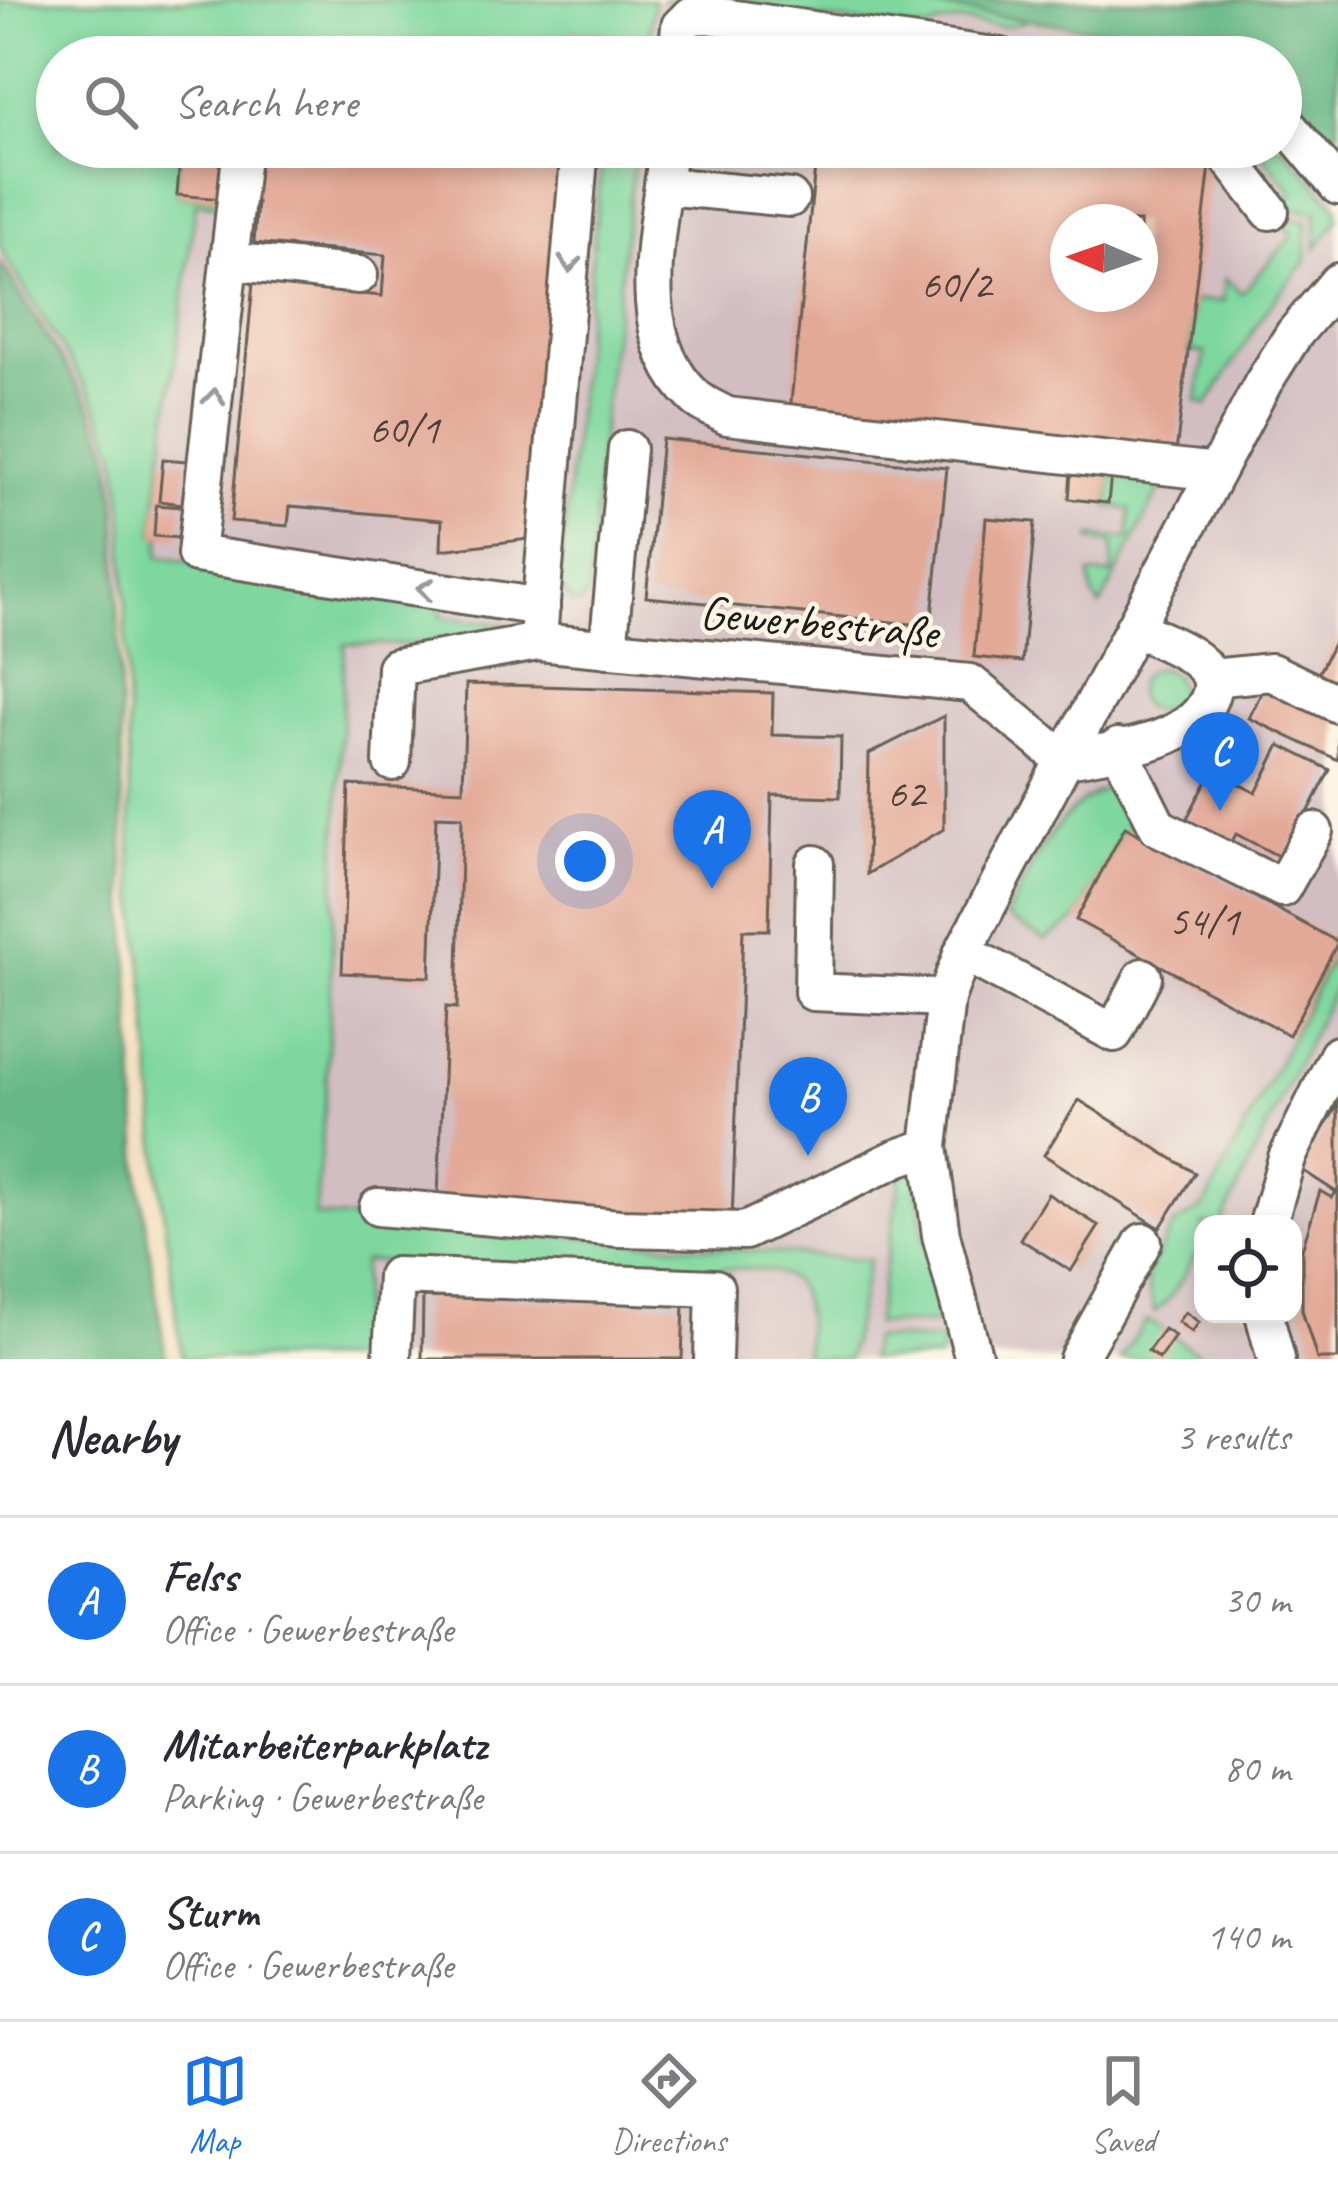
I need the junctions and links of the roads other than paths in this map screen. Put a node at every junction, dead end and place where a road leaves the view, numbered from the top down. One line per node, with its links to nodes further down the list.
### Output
1 (679, 36): 2 (street)
2 (854, 36)
3 (1302, 143): 9 (street)
4 (240, 168): 12 (street)
5 (578, 168): 17 (street, one-way to 17)
6 (666, 168): 8 (street)
7 (1236, 168): 11 (street)
8 (664, 186): 10 (street); 16 (street)
9 (1338, 186)
10 (790, 198)
11 (1270, 211)
12 (229, 261): 13 (street); 17 (street, one-way to 12)
13 (359, 275)
14 (1338, 282): 16 (street)
15 (627, 449): 19 (street)
16 (1216, 472): 18 (street)
17 (539, 624): 19 (street, Gewerbestraße); 24 (street)
18 (1134, 627): 20 (street); 23 (street)
19 (608, 649): 23 (street, Gewerbestraße)
20 (1212, 678): 21 (street); 22 (street)
21 (1338, 704)
22 (1118, 747): 23 (street); 25 (street)
23 (1064, 760): 27 (street)
24 (392, 762)
25 (1314, 832)
26 (815, 863): 29 (street)
27 (963, 952): 28 (street); 29 (street)
28 (1143, 976)
29 (946, 998): 31 (street)
30 (1338, 1055): 33 (street)
31 (929, 1147): 32 (street); 38 (street)
32 (378, 1207)
33 (1271, 1215)
34 (1144, 1242): 39 (street)
35 (1266, 1323): 40 (street)
36 (392, 1359): 37 (street)
37 (713, 1359)
38 (974, 1359)
39 (1078, 1359)
40 (1276, 1359)

